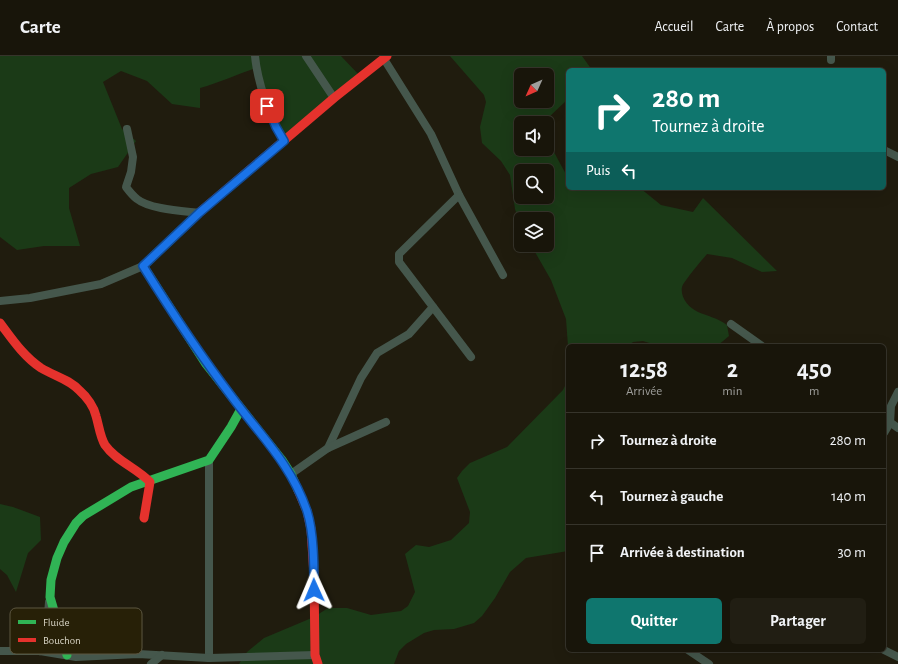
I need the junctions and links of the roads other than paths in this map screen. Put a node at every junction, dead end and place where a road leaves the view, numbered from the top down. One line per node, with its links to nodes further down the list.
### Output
1 (255, 56): 6 (street)
2 (306, 56): 4 (street)
3 (385, 57): 4 (street); 9 (street)
4 (334, 98): 6 (street)
5 (128, 129): 10 (street)
6 (284, 141): 10 (street)
7 (886, 151): 8 (street)
8 (898, 158)
9 (459, 195): 12 (street); 14 (street)
10 (199, 213): 11 (street)
11 (143, 266): 13 (street); 21 (street)
12 (503, 275)
13 (0, 301)
14 (433, 307): 18 (street); 25 (street)
15 (0, 323): 28 (street)
16 (731, 324): 17 (street)
17 (759, 344)
18 (471, 357)
19 (898, 392): 20 (street)
20 (888, 407): 22 (street)
21 (240, 409): 26 (street); 27 (street)
22 (887, 421): 24 (street)
23 (386, 422): 25 (street)
24 (898, 428)
25 (328, 448): 27 (street)
26 (209, 460): 28 (street); 38 (street)
27 (290, 474): 40 (street)
28 (150, 482): 29 (street); 30 (street)
29 (144, 518)
30 (50, 597): 31 (street); 32 (street)
31 (49, 608)
32 (54, 608)
33 (886, 651): 37 (street)
34 (691, 652): 42 (street)
35 (52, 654): 39 (street)
36 (162, 655): 38 (street); 39 (street); 41 (street)
37 (898, 657)
38 (210, 658): 40 (street)
39 (73, 659)
40 (316, 660)
41 (151, 664)
42 (709, 664)

